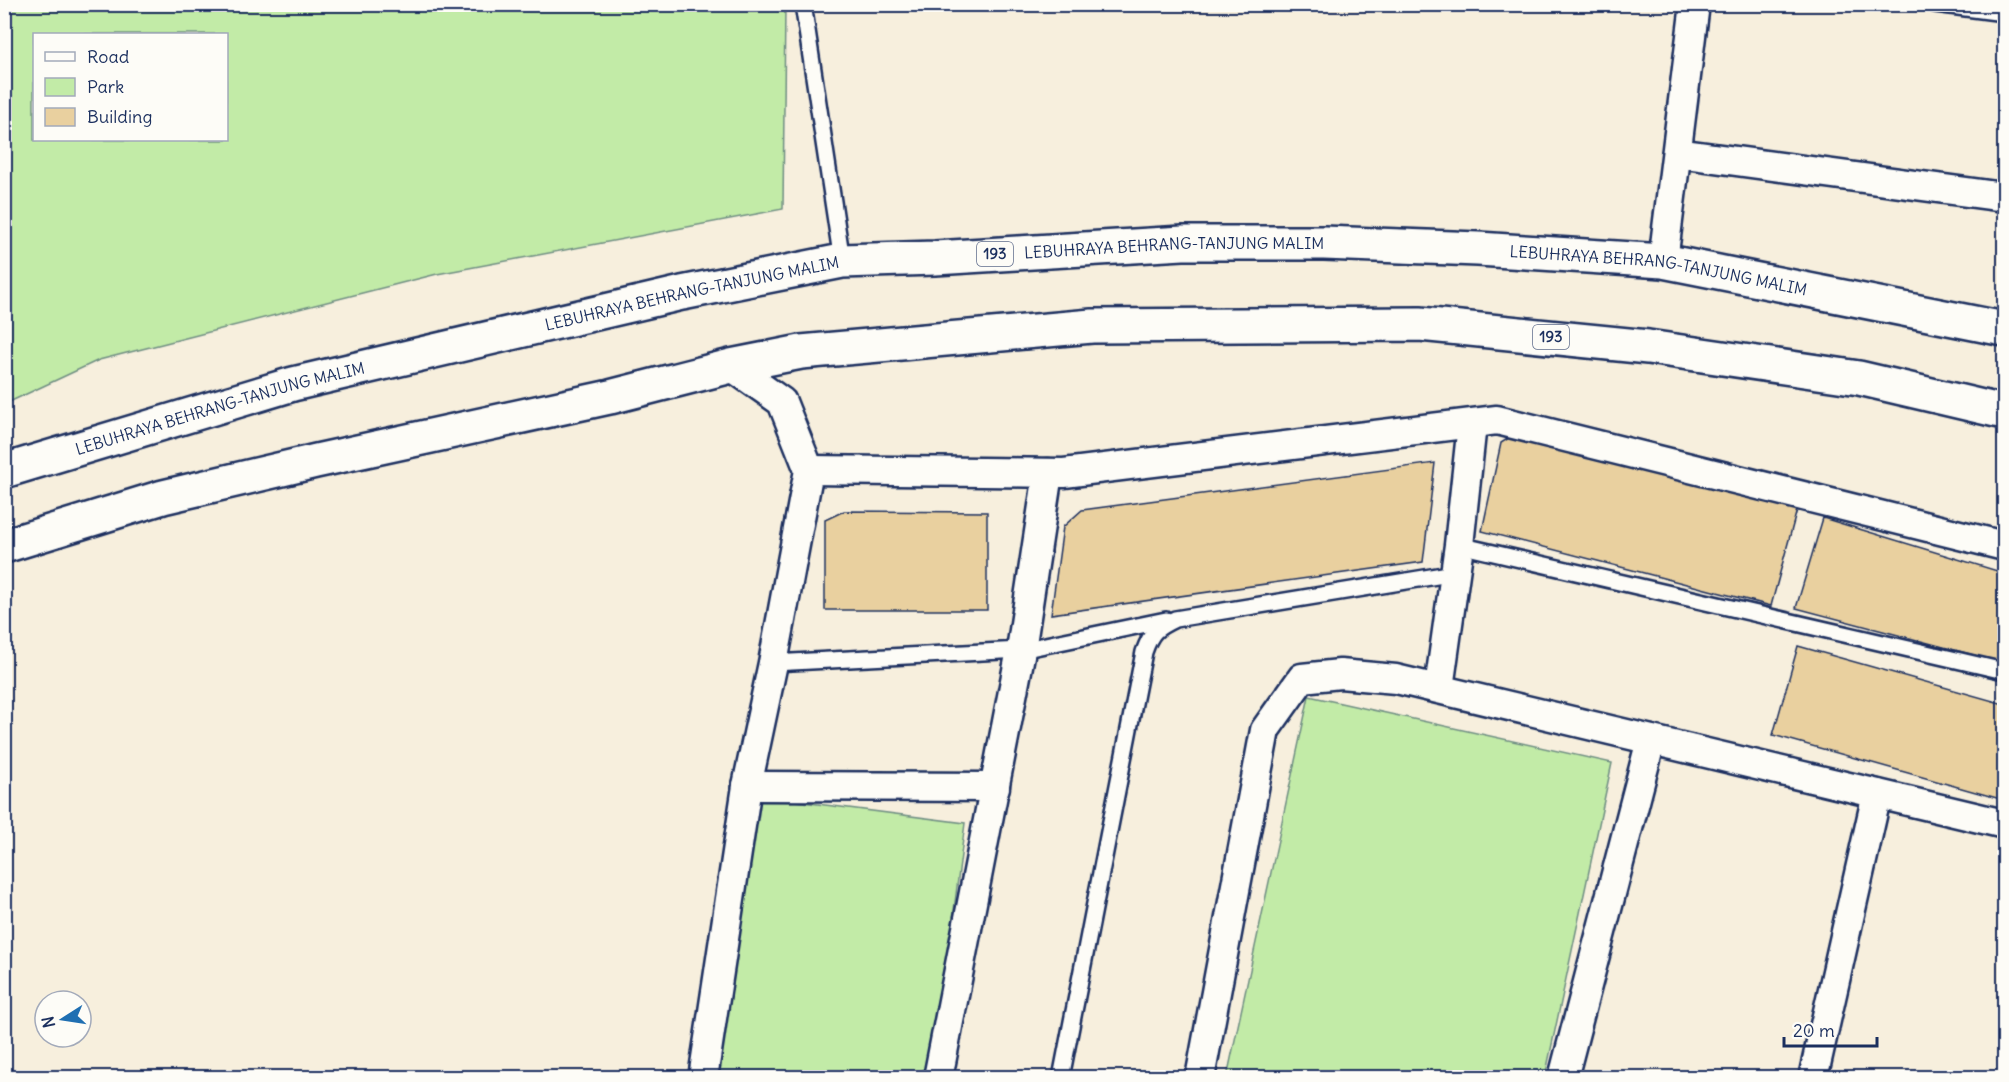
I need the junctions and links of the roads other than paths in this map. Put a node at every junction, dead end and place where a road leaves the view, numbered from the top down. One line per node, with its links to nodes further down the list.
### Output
1 (803, 4): 7 (lane)
2 (1695, 4): 5 (street)
3 (1935, 4): 4 (lane)
4 (2004, 13)
5 (1677, 153): 6 (street); 8 (street)
6 (2004, 196)
7 (842, 261): 8 (main road, LEBUHRAYA BEHRANG-TANJUNG MALIM / 193); 14 (main road, LEBUHRAYA BEHRANG-TANJUNG MALIM / 193)
8 (1663, 261): 9 (main road, LEBUHRAYA BEHRANG-TANJUNG MALIM / 193)
9 (2004, 329)
10 (730, 366): 11 (main road, 193); 13 (street); 17 (main road, 193)
11 (2004, 412)
12 (1472, 424): 15 (street); 16 (street); 18 (street)
13 (809, 470): 15 (street); 22 (street)
14 (4, 471)
15 (1048, 473): 21 (street)
16 (1459, 545): 19 (street); 23 (lane)
17 (4, 546)
18 (2004, 546)
19 (1455, 573): 20 (lane); 24 (street)
20 (1175, 619): 21 (lane); 32 (lane)
21 (1020, 650): 22 (lane); 27 (street)
22 (773, 663): 26 (street)
23 (2004, 671)
24 (1439, 688): 25 (street); 33 (street)
25 (1651, 741): 28 (street); 34 (street)
26 (747, 786): 27 (street); 30 (street)
27 (995, 787): 31 (street)
28 (1877, 794): 29 (street); 35 (street)
29 (2004, 824)
30 (703, 1077)
31 (938, 1077)
32 (1061, 1077)
33 (1200, 1077)
34 (1563, 1077)
35 (1813, 1077)

